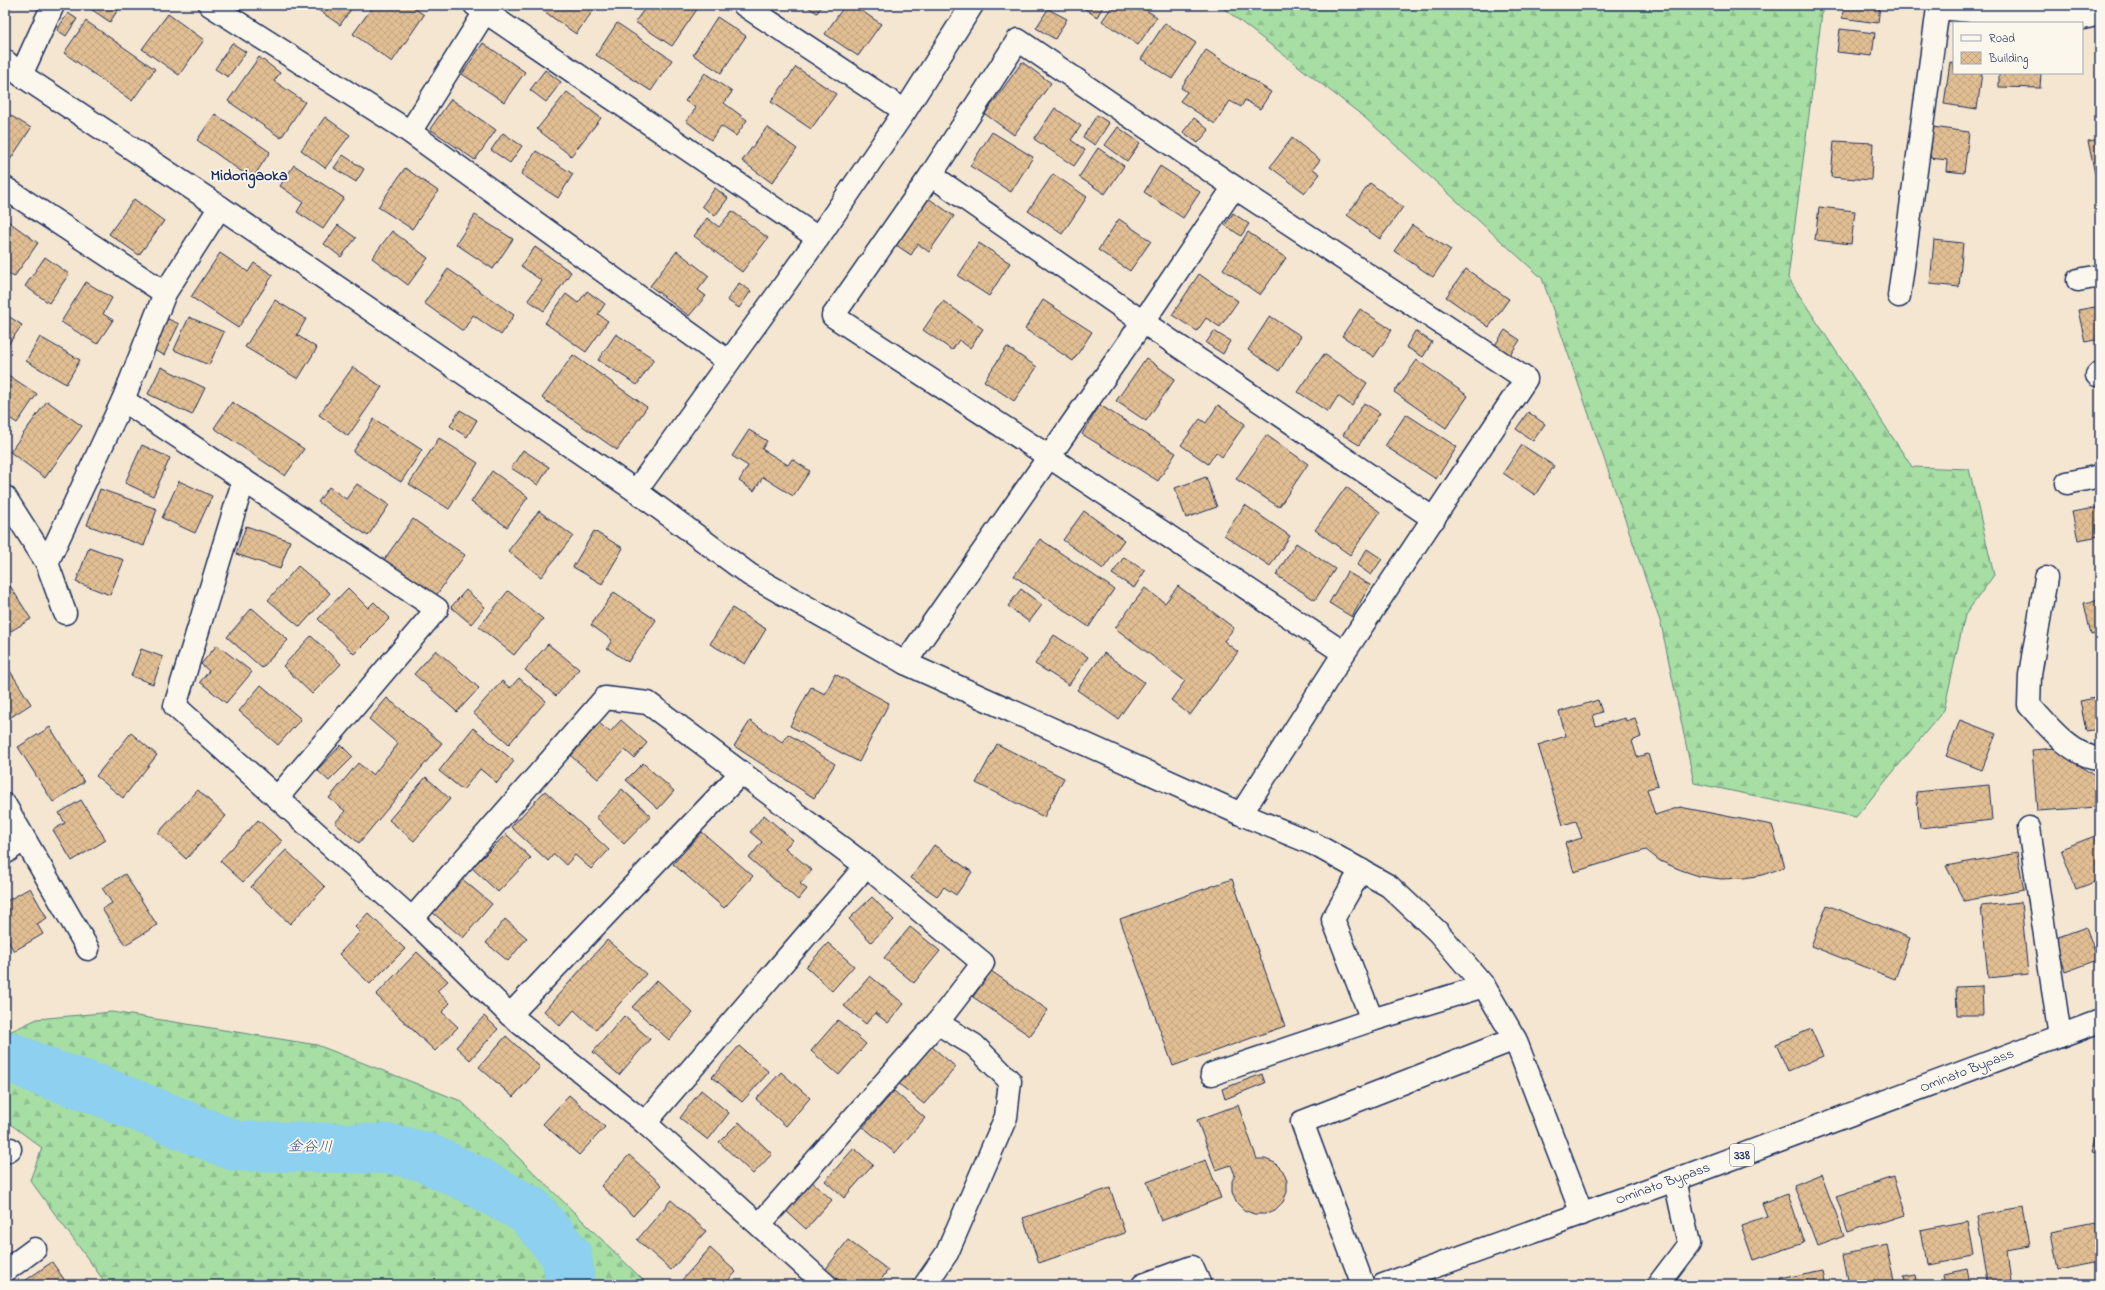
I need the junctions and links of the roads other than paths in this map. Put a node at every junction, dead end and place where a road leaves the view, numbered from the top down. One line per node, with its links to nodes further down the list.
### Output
1 (53, 5): 8 (main road)
2 (210, 5): 10 (main road)
3 (744, 5): 9 (main road)
4 (972, 5): 9 (main road)
5 (480, 8): 10 (main road); 15 (main road)
6 (2100, 14): 19 (main road)
7 (5, 61): 8 (main road)
8 (21, 76): 14 (main road)
9 (905, 111): 15 (main road)
10 (410, 132): 21 (main road)
11 (931, 175): 12 (main road); 20 (main road); 23 (main road)
12 (1234, 187): 20 (main road); 29 (main road)
13 (5, 188): 18 (main road)
14 (220, 207): 18 (main road); 27 (main road)
15 (818, 238): 21 (main road)
16 (2100, 276): 17 (main road)
17 (2078, 280)
18 (165, 293): 22 (main road)
19 (1899, 296)
20 (1143, 322): 23 (main road); 29 (main road)
21 (728, 362): 27 (main road)
22 (123, 400): 25 (main road); 30 (main road)
23 (1048, 456): 33 (main road); 34 (main road)
24 (2100, 476): 26 (main road)
25 (243, 482): 37 (main road); 37 (main road)
26 (2067, 483)
27 (636, 491): 34 (main road)
28 (5, 497): 30 (main road)
29 (1434, 519): 33 (main road)
30 (47, 563): 32 (main road)
31 (2046, 578): 35 (main road)
32 (65, 613)
33 (1344, 654): 39 (main road)
34 (905, 663): 39 (main road)
35 (2100, 758)
36 (741, 773): 43 (main road); 45 (main road); 48 (main road)
37 (277, 798): 45 (main road)
38 (5, 805): 41 (main road)
39 (1241, 814): 44 (main road)
40 (2029, 828): 52 (main road)
41 (24, 839): 42 (main road); 46 (main road)
42 (5, 852)
43 (866, 866): 51 (main road); 55 (main road)
44 (1361, 870): 47 (main road); 49 (main road)
45 (412, 918): 48 (main road)
46 (88, 949)
47 (1484, 986): 49 (main road); 53 (main road)
48 (510, 1015): 55 (main road)
49 (1372, 1020): 54 (main road)
50 (2100, 1021): 52 (main road, Ominato Bypass / 338)
51 (937, 1024): 58 (main road); 62 (main road)
52 (2060, 1036): 56 (main road, Ominato Bypass / 338)
53 (1515, 1039): 57 (main road); 65 (main road)
54 (1212, 1074)
55 (645, 1123): 58 (main road)
56 (1675, 1180): 57 (main road, Ominato Bypass / 338); 67 (main road)
57 (1582, 1214): 66 (main road, Ominato Bypass / 338)
58 (760, 1224): 61 (main road)
59 (35, 1249): 60 (main road)
60 (5, 1271)
61 (826, 1285)
62 (925, 1285)
63 (1143, 1285): 64 (main road)
64 (1200, 1285)
65 (1363, 1285)
66 (1383, 1285)
67 (1658, 1285)

